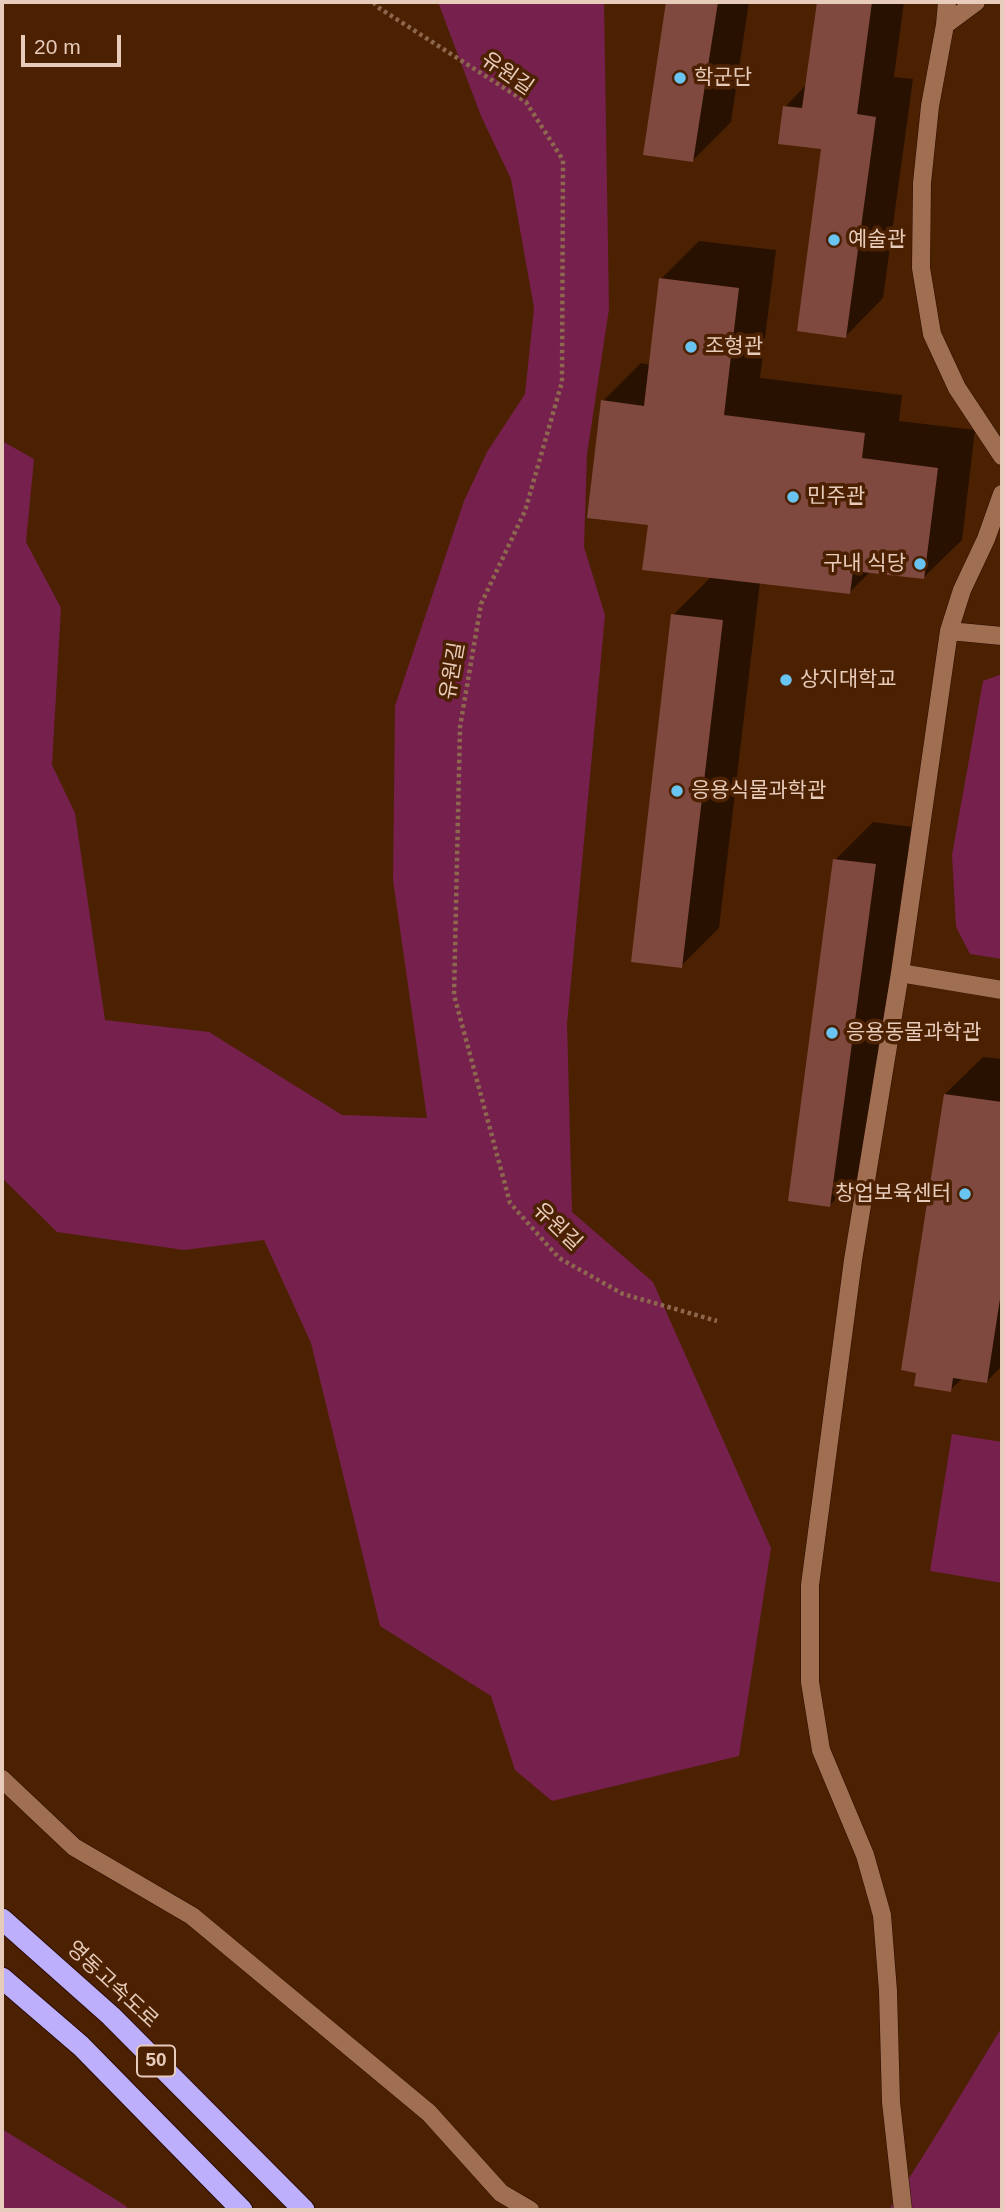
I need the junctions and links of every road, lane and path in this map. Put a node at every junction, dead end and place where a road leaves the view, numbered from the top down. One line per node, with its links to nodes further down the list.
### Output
1 (374, 2): 11 (path, 유원길)
2 (947, 2): 4 (street)
3 (976, 2): 4 (street)
4 (945, 26): 5 (street)
5 (1002, 456)
6 (1002, 494): 7 (street)
7 (949, 631): 8 (street); 9 (street)
8 (1002, 636)
9 (900, 973): 10 (street); 18 (street)
10 (1002, 990)
11 (717, 1321)
12 (2, 1779): 17 (street)
13 (2, 1919): 16 (highway, 영동고속도로 / 50)
14 (2, 1978): 15 (highway, 50)
15 (242, 2210)
16 (304, 2210)
17 (530, 2210)
18 (903, 2210)

